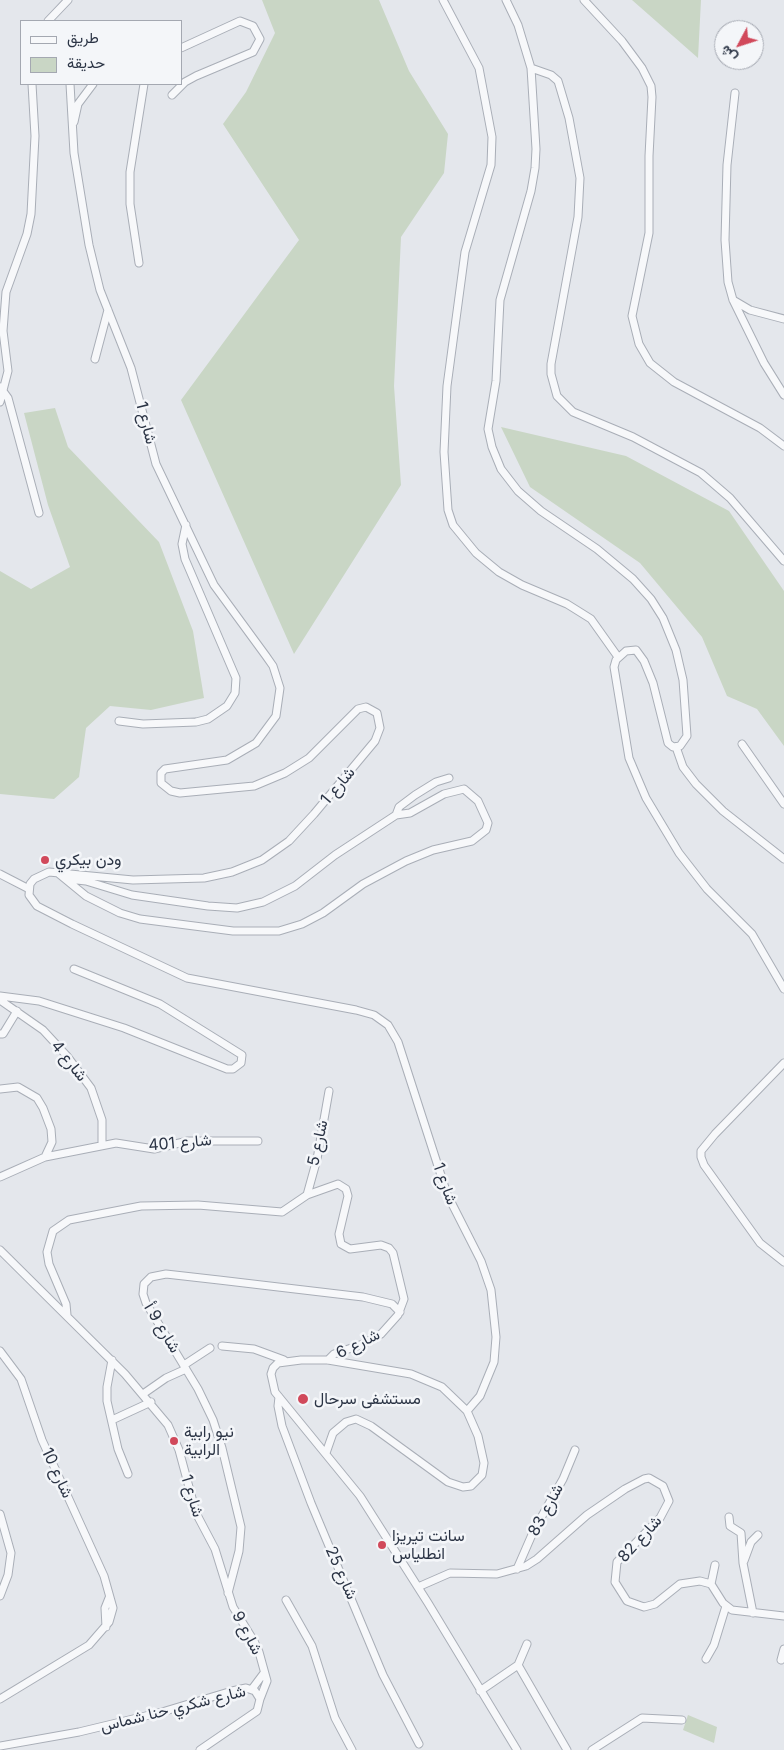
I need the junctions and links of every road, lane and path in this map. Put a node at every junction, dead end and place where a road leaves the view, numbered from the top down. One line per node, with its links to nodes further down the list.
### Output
1 (68, 0): 5 (street)
2 (443, 0): 29 (street)
3 (506, 0): 7 (street)
4 (584, 0): 25 (street)
5 (49, 20)
6 (182, 48): 12 (street)
7 (531, 68): 28 (street); 32 (street)
8 (32, 85): 22 (street)
9 (70, 85): 16 (street, شارع 1)
10 (92, 85): 16 (street)
11 (144, 85): 17 (street)
12 (182, 85)
13 (182, 85): 15 (street)
14 (735, 93): 18 (street)
15 (172, 95)
16 (72, 130): 19 (street, شارع 1)
17 (138, 263)
18 (733, 300): 20 (street); 23 (street)
19 (108, 310): 21 (street); 27 (street, شارع 1)
20 (784, 319)
21 (95, 359)
22 (2, 389): 24 (street); 26 (street)
23 (784, 395)
24 (0, 402)
25 (784, 446)
26 (39, 513)
27 (186, 525): 30 (street); 38 (street, شارع 1)
28 (784, 561)
29 (618, 657): 32 (street); 41 (street)
30 (119, 722)
31 (742, 744): 34 (street)
32 (676, 747): 36 (street)
33 (449, 778): 35 (street)
34 (784, 804)
35 (396, 815): 38 (street); 38 (street)
36 (784, 859)
37 (0, 874): 39 (street)
38 (60, 876): 39 (street, شارع 1)
39 (29, 889): 67 (street, شارع 1)
40 (74, 969): 42 (street)
41 (784, 989)
42 (0, 998): 43 (street, شارع 4)
43 (17, 1011): 44 (street); 49 (street, شارع 4)
44 (0, 1034)
45 (784, 1063): 54 (street)
46 (0, 1089): 50 (street)
47 (328, 1091): 52 (street, شارع 5)
48 (258, 1141): 49 (street, شارع 401)
49 (102, 1145): 50 (street, شارع 401)
50 (45, 1157): 51 (street, شارع 401)
51 (0, 1177)
52 (307, 1195): 55 (street); 56 (street)
53 (0, 1250): 56 (street, شارع 1)
54 (784, 1262)
55 (400, 1312): 62 (street, شارع 6); 63 (street, شارع 9 أ)
56 (67, 1316): 60 (street, شارع 1)
57 (222, 1346): 61 (street)
58 (210, 1348): 63 (street)
59 (0, 1351): 95 (street, شارع 10)
60 (112, 1360): 64 (street, شارع 1); 68 (street)
61 (284, 1360): 62 (street); 65 (street)
62 (328, 1360): 67 (street)
63 (185, 1367): 64 (street); 80 (street, شارع 9 أ)
64 (143, 1394): 66 (street, شارع 1)
65 (279, 1397): 70 (street); 97 (street, شارع 25)
66 (151, 1402): 68 (street); 80 (street, شارع 1)
67 (467, 1411): 70 (street)
68 (112, 1420): 71 (street)
69 (575, 1450): 77 (street, شارع 83)
70 (326, 1453): 79 (street)
71 (128, 1474)
72 (0, 1514): 81 (street)
73 (729, 1517): 75 (street)
74 (758, 1535): 75 (street)
75 (743, 1563): 84 (street)
76 (715, 1565): 78 (street)
77 (517, 1569): 78 (street, شارع 82); 79 (street, شارع 82)
78 (711, 1584): 83 (street)
79 (418, 1587): 93 (street)
80 (228, 1593): 91 (street, شارع 9)
81 (0, 1596)
82 (286, 1600): 100 (street)
83 (726, 1606): 84 (street); 88 (street)
84 (753, 1613): 85 (street)
85 (784, 1616)
86 (527, 1644): 90 (street)
87 (784, 1649): 89 (street)
88 (706, 1659)
89 (781, 1660)
90 (518, 1665): 93 (street); 102 (street)
91 (264, 1672): 92 (street, شارع 9); 94 (street, شارع 9)
92 (252, 1689): 94 (street, شارع شكري حنا شماس); 98 (street, شارع شكري حنا شماس)
93 (480, 1691): 101 (street)
94 (260, 1698): 99 (street, شارع شكري حنا شماس)
95 (0, 1699)
96 (682, 1720): 103 (street)
97 (419, 1744)
98 (0, 1746)
99 (200, 1750)
100 (352, 1750)
101 (517, 1750)
102 (567, 1750)
103 (592, 1750)

